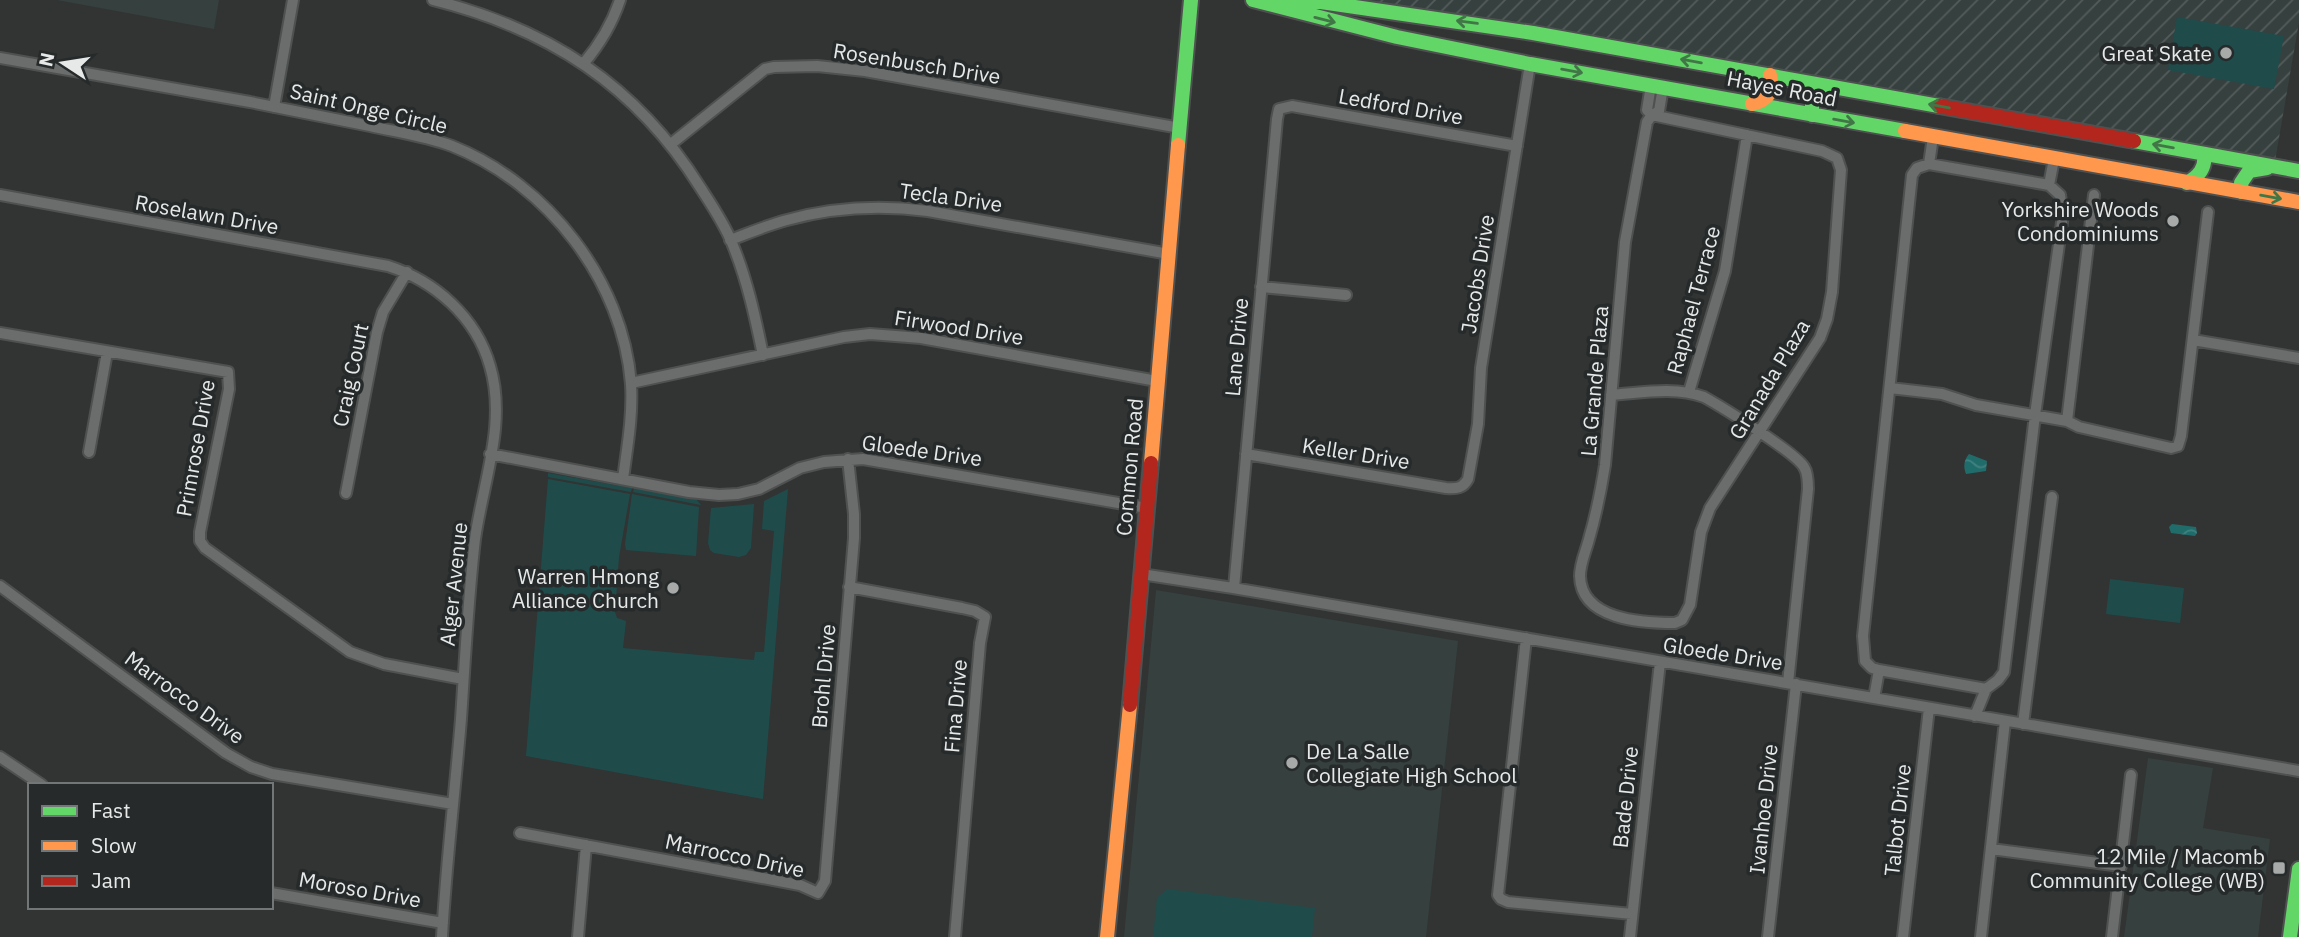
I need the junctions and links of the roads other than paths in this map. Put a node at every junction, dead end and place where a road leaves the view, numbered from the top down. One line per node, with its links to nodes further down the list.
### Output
1 (293, 0): 15 (street)
2 (433, 0): 9 (street)
3 (620, 0): 9 (street)
4 (1191, 0): 19 (street, Common Road)
5 (1257, 1): 6 (street, Hayes Road); 7 (street, Hayes Road, one-way to 7)
6 (1401, 13): 7 (street); 11 (street, Hayes Road, one-way to 6)
7 (1397, 37): 10 (street, Hayes Road)
8 (0, 58): 15 (street, Saint Onge Circle)
9 (584, 63): 22 (street)
10 (1530, 64): 12 (street, Hayes Road, one-way to 12); 23 (street, Jacobs Drive)
11 (1770, 75): 13 (street, Hayes Road); 14 (street)
12 (1657, 86): 14 (street, Hayes Road); 17 (street, La Grande Plaza)
13 (1834, 87): 18 (street); 24 (street, Hayes Road, one-way to 13)
14 (1751, 104): 18 (street, Hayes Road)
15 (274, 107): 47 (street, Saint Onge Circle)
16 (1279, 109): 23 (street, Ledford Drive); 39 (street, Lane Drive)
17 (1652, 115): 20 (street, Granada Plaza); 50 (street, La Grande Plaza)
18 (1812, 116): 21 (street, Hayes Road, one-way to 21)
19 (1180, 128): 22 (street, Rosenbusch Drive); 37 (street, Common Road)
20 (1747, 135): 49 (street, Raphael Terrace); 53 (street, Granada Plaza)
21 (1933, 137): 25 (street, Hayes Road); 26 (street)
22 (671, 144): 36 (street)
23 (1517, 146): 59 (street, Jacobs Drive)
24 (2204, 154): 27 (street, Hayes Road); 29 (street)
25 (2054, 159): 29 (street, Hayes Road); 30 (street)
26 (1929, 164): 30 (street); 48 (street)
27 (2278, 167): 28 (street, Hayes Road); 31 (street)
28 (2299, 171)
29 (2187, 183): 31 (street, Hayes Road)
30 (2049, 185): 51 (street)
31 (2242, 192): 34 (street, Hayes Road, one-way to 34)
32 (0, 195): 38 (street, Roselawn Drive)
33 (2094, 195): 52 (street)
34 (2299, 202)
35 (2208, 212): 42 (street)
36 (730, 240): 37 (street, Tecla Drive); 44 (street)
37 (1169, 254): 46 (street, Common Road)
38 (407, 272): 55 (street, Alger Avenue); 60 (street, Craig Court)
39 (1261, 287): 40 (street); 56 (street, Lane Drive)
40 (1346, 295)
41 (0, 333): 43 (street, Primrose Drive)
42 (2193, 340): 45 (street); 52 (street)
43 (107, 352): 54 (street); 71 (street, Primrose Drive)
44 (763, 355): 46 (street, Firwood Drive); 47 (street, Firwood Drive)
45 (2299, 358)
46 (1157, 381): 62 (street, Common Road)
47 (631, 383): 58 (street, Saint Onge Circle)
48 (1889, 387): 51 (street); 70 (street)
49 (1689, 391): 50 (street); 53 (street)
50 (1611, 395): 67 (street, La Grande Plaza)
51 (2035, 415): 52 (street); 73 (street)
52 (2067, 421)
53 (1759, 433): 67 (street, Granada Plaza); 72 (street, Ivanhoe Drive)
54 (89, 452)
55 (491, 454): 58 (street, Gloede Drive); 71 (street, Alger Avenue)
56 (1246, 454): 59 (street, Keller Drive); 66 (street, Lane Drive)
57 (848, 459): 58 (street, Gloede Drive); 62 (street, Gloede Drive); 65 (street, Brohl Drive)
58 (623, 479)
59 (1461, 488)
60 (346, 493)
61 (2052, 497): 78 (street)
62 (1147, 508): 63 (street, Common Road)
63 (1141, 574): 66 (street, Gloede Drive); 96 (street, Common Road)
64 (0, 586): 83 (street, Marrocco Drive)
65 (849, 587): 89 (street, Brohl Drive); 95 (street, Fina Drive)
66 (1234, 589): 68 (street, Gloede Drive)
67 (1632, 618)
68 (1526, 638): 69 (street, Gloede Drive); 91 (street)
69 (1660, 662): 72 (street, Gloede Drive); 91 (street, Bade Drive)
70 (1879, 670): 73 (street); 74 (street)
71 (463, 679): 83 (street, Alger Avenue)
72 (1792, 684): 74 (street, Gloede Drive); 98 (street, Ivanhoe Drive)
73 (1986, 689): 76 (street)
74 (1874, 698): 75 (street, Gloede Drive)
75 (1928, 708): 76 (street, Gloede Drive); 99 (street, Talbot Drive)
76 (1975, 716): 77 (street, Gloede Drive)
77 (2005, 721): 78 (street, Gloede Drive); 86 (street)
78 (2023, 724): 80 (street, Gloede Drive)
79 (0, 757): 82 (street)
80 (2299, 771)
81 (2131, 775): 87 (street)
82 (40, 783)
83 (453, 804): 92 (street, Alger Avenue)
84 (520, 833): 85 (street, Marrocco Drive)
85 (586, 845): 89 (street, Marrocco Drive); 94 (street)
86 (1991, 849): 87 (street); 100 (street)
87 (2121, 866): 101 (street)
88 (2299, 869): 102 (street)
89 (818, 893)
90 (273, 894): 92 (street, Moroso Drive)
91 (1632, 914): 97 (street, Bade Drive)
92 (443, 923): 93 (street, Alger Avenue)
93 (442, 937)
94 (578, 937)
95 (955, 937)
96 (1107, 937)
97 (1630, 937)
98 (1768, 937)
99 (1903, 937)
100 (1981, 937)
101 (2112, 937)
102 (2290, 937)

